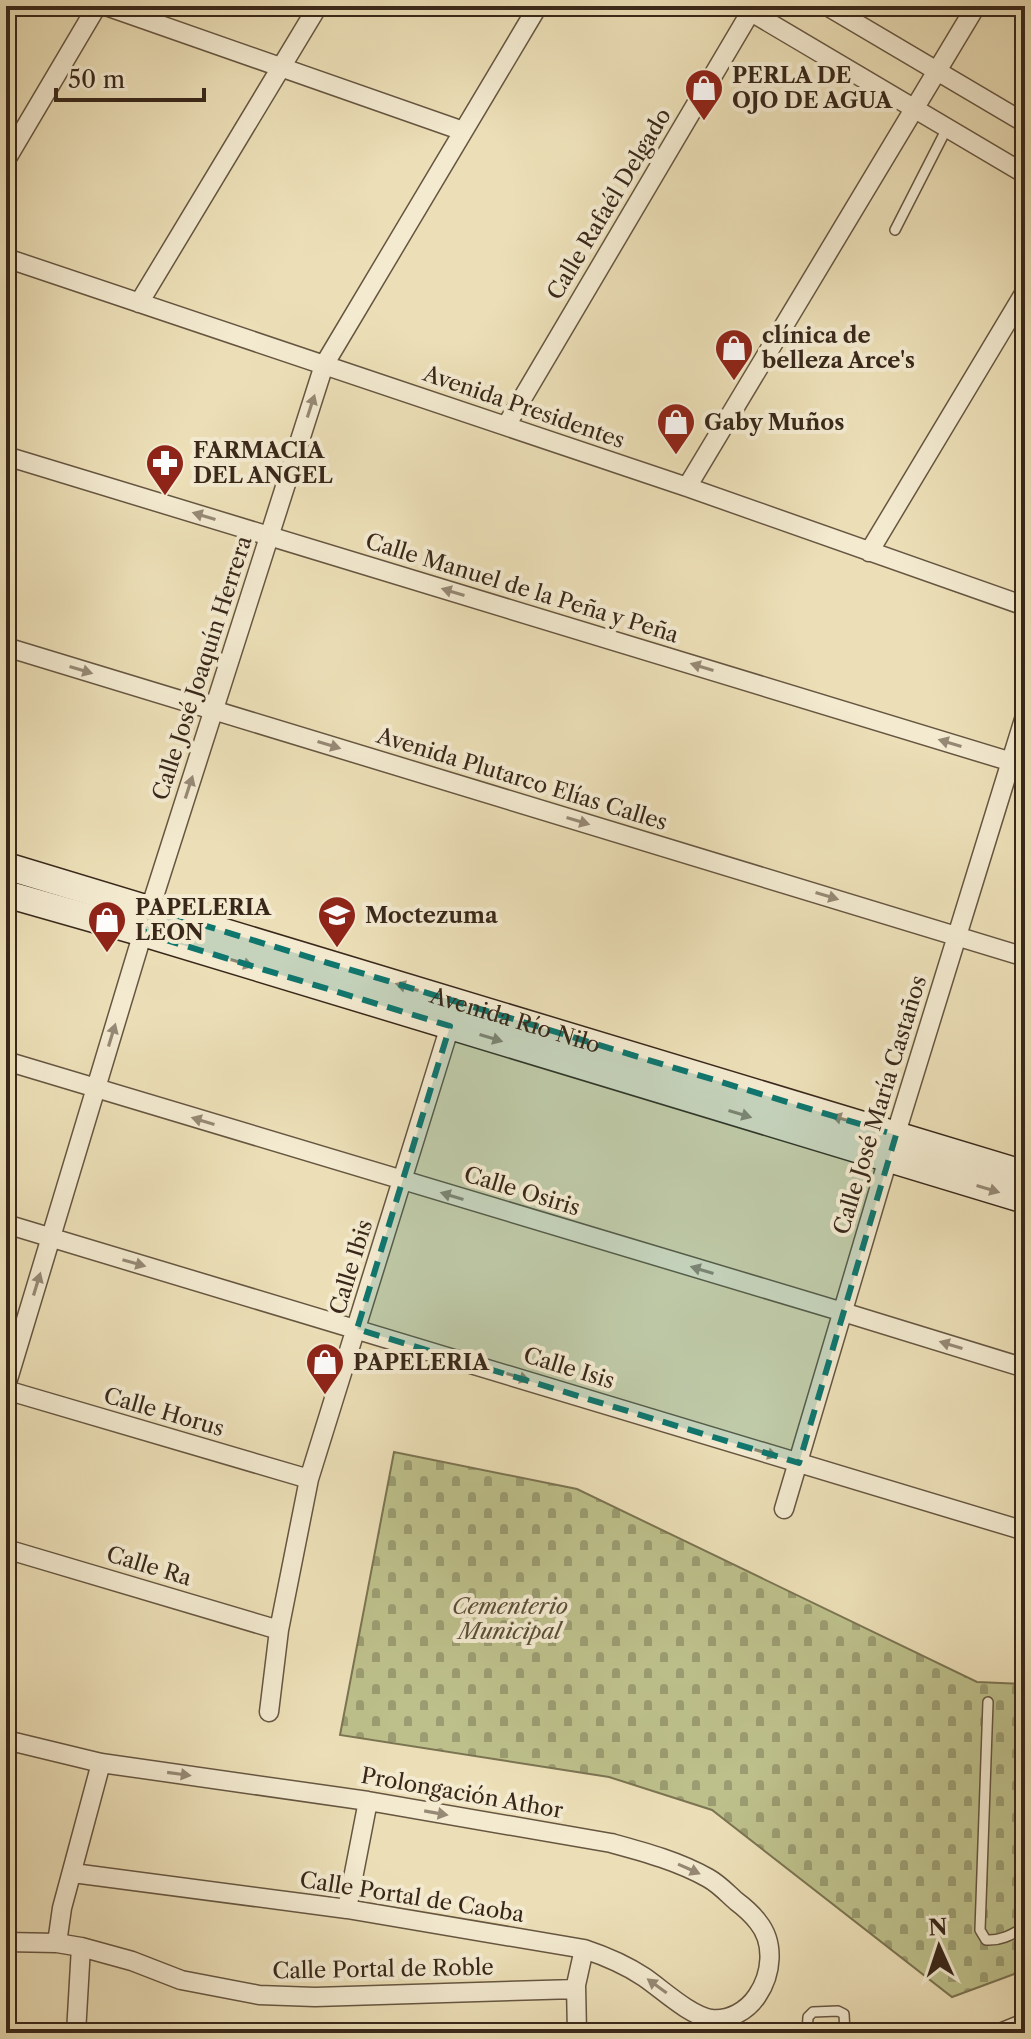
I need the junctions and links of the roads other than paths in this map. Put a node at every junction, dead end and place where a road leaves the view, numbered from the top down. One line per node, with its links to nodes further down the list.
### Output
1 (97, 6): 14 (street)
2 (106, 6): 8 (street)
3 (318, 6): 8 (street)
4 (538, 6): 13 (street, Calle José Joaquín Herrera)
5 (827, 6): 9 (street)
6 (976, 6): 9 (street)
7 (749, 8): 10 (street); 21 (street, Calle Rafaél Delgado)
8 (281, 67): 13 (street); 19 (street)
9 (937, 71): 10 (street); 11 (street)
10 (914, 108): 12 (street); 23 (street)
11 (1025, 123)
12 (947, 128): 15 (street); 16 (lane)
13 (463, 131): 20 (street, Calle José Joaquín Herrera)
14 (6, 160)
15 (1025, 174)
16 (895, 230)
17 (6, 258): 19 (street, Avenida Presidentes)
18 (1025, 292): 25 (street)
19 (139, 303): 20 (street, Avenida Presidentes)
20 (324, 365): 21 (street, Avenida Presidentes); 24 (street, Calle José Joaquín Herrera, one-way to 20)
21 (506, 426): 23 (street, Avenida Presidentes)
22 (6, 456): 24 (street, Calle Manuel de la Peña y Peña, one-way to 22)
23 (687, 487): 25 (street, Avenida Presidentes)
24 (269, 536): 28 (street, Calle José Joaquín Herrera); 30 (street, Calle Manuel de la Peña y Peña, one-way to 24)
25 (869, 552): 26 (street, Avenida Presidentes)
26 (1025, 606)
27 (6, 647): 28 (street, Avenida Plutarco Elías Calles, one-way to 28)
28 (214, 710): 33 (street, Calle José Joaquín Herrera, one-way to 28); 34 (street, Avenida Plutarco Elías Calles, one-way to 34)
29 (1025, 716): 30 (street, Calle José María Castaños)
30 (1018, 764): 34 (street, Calle José María Castaños)
31 (6, 866): 33 (main road, Avenida Río Nilo)
32 (6, 894): 33 (main road, Avenida Río Nilo)
33 (146, 921): 36 (main road, Avenida Río Nilo, one-way to 36); 38 (street, Calle José Joaquín Herrera, one-way to 33); 39 (main road, Avenida Río Nilo, one-way to 33)
34 (957, 936): 35 (street, Avenida Plutarco Elías Calles); 39 (street, Calle José María Castaños)
35 (1025, 957)
36 (450, 1026): 39 (main road, Avenida Río Nilo, one-way to 39); 41 (street, Calle Ibis)
37 (6, 1061): 38 (street, Calle Osiris)
38 (95, 1089): 41 (street, Calle Osiris, one-way to 38); 44 (street, Calle José Joaquín Herrera)
39 (892, 1147): 40 (main road, Avenida Río Nilo); 42 (main road, Avenida Río Nilo, one-way to 42); 45 (street, Calle José María Castaños)
40 (1025, 1174)
41 (402, 1181): 45 (street, Calle Osiris, one-way to 41); 46 (street, Calle Ibis)
42 (1025, 1200)
43 (6, 1224): 44 (street, Calle Isis)
44 (51, 1239): 46 (street, Calle Isis, one-way to 46); 48 (street, Calle José Joaquín Herrera, one-way to 44)
45 (843, 1312): 47 (street, Calle Osiris, one-way to 45); 49 (street, Calle José María Castaños)
46 (357, 1329): 49 (street, Calle Isis, one-way to 49); 50 (street, Calle Ibis)
47 (1025, 1368)
48 (6, 1388): 50 (street, Calle Horus)
49 (799, 1463): 51 (street, Calle José María Castaños); 52 (street, Calle Isis)
50 (309, 1479): 54 (street, Calle Ibis)
51 (784, 1509)
52 (1025, 1531)
53 (6, 1549): 54 (street, Calle Ra)
54 (279, 1630): 56 (street, Calle Ibis)
55 (988, 1702): 62 (lane)
56 (269, 1712)
57 (6, 1740): 58 (street, Prolongación Athor)
58 (101, 1763): 59 (street, Prolongación Athor, one-way to 59); 60 (street)
59 (368, 1801): 61 (street); 69 (street, Prolongación Athor, one-way to 69)
60 (73, 1873): 61 (street, Calle Portal de Caoba); 64 (street)
61 (347, 1909): 66 (street, Calle Portal de Caoba)
62 (1025, 1927)
63 (6, 1942): 64 (street, Calle Portal de Roble)
64 (57, 1943): 65 (street, Calle Portal de Roble)
65 (81, 1947): 67 (street, Calle Portal de Roble); 70 (street)
66 (584, 1949): 67 (street); 69 (street, Calle Portal de Caoba, one-way to 66)
67 (576, 1989): 71 (street)
68 (1025, 2018): 74 (lane)
69 (725, 2026)
70 (76, 2033)
71 (577, 2033)
72 (807, 2033): 73 (lane)
73 (845, 2033)
74 (988, 2033)

